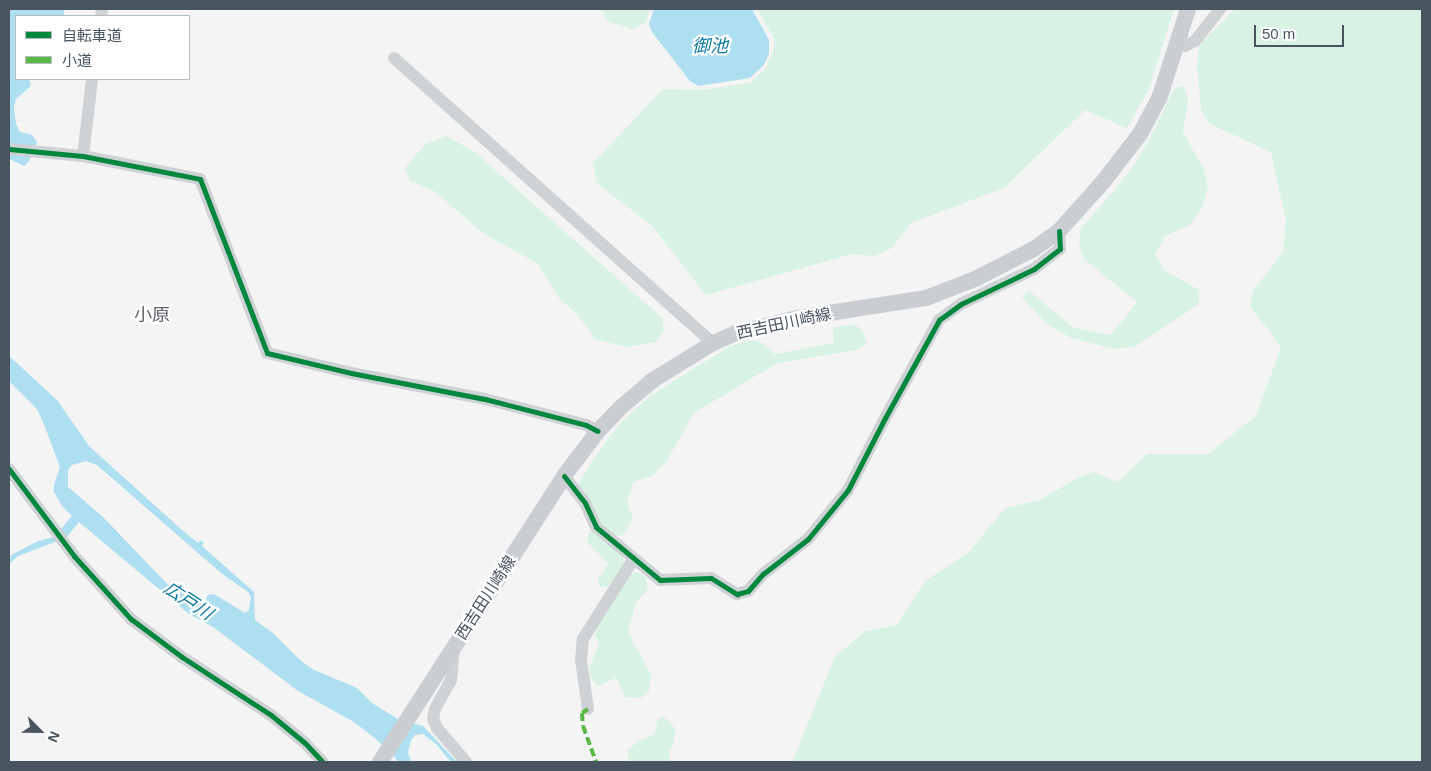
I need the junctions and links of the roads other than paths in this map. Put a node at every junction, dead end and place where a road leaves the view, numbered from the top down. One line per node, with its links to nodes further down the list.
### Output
1 (1188, 9): 3 (main road, 西吉田川崎線)
2 (1220, 9): 3 (street)
3 (1177, 46): 8 (main road, 西吉田川崎線)
4 (394, 58): 9 (street)
5 (92, 80): 7 (street)
6 (9, 149): 7 (street)
7 (83, 156): 10 (street)
8 (1059, 231): 9 (main road, 西吉田川崎線); 13 (street)
9 (713, 343): 10 (main road, 西吉田川崎線)
10 (598, 431): 12 (main road, 西吉田川崎線)
11 (9, 469): 16 (street)
12 (564, 476): 13 (street); 14 (main road, 西吉田川崎線)
13 (632, 560): 15 (street)
14 (454, 647): 17 (main road, 西吉田川崎線); 18 (street)
15 (588, 709)
16 (323, 762)
17 (380, 762)
18 (466, 762)

